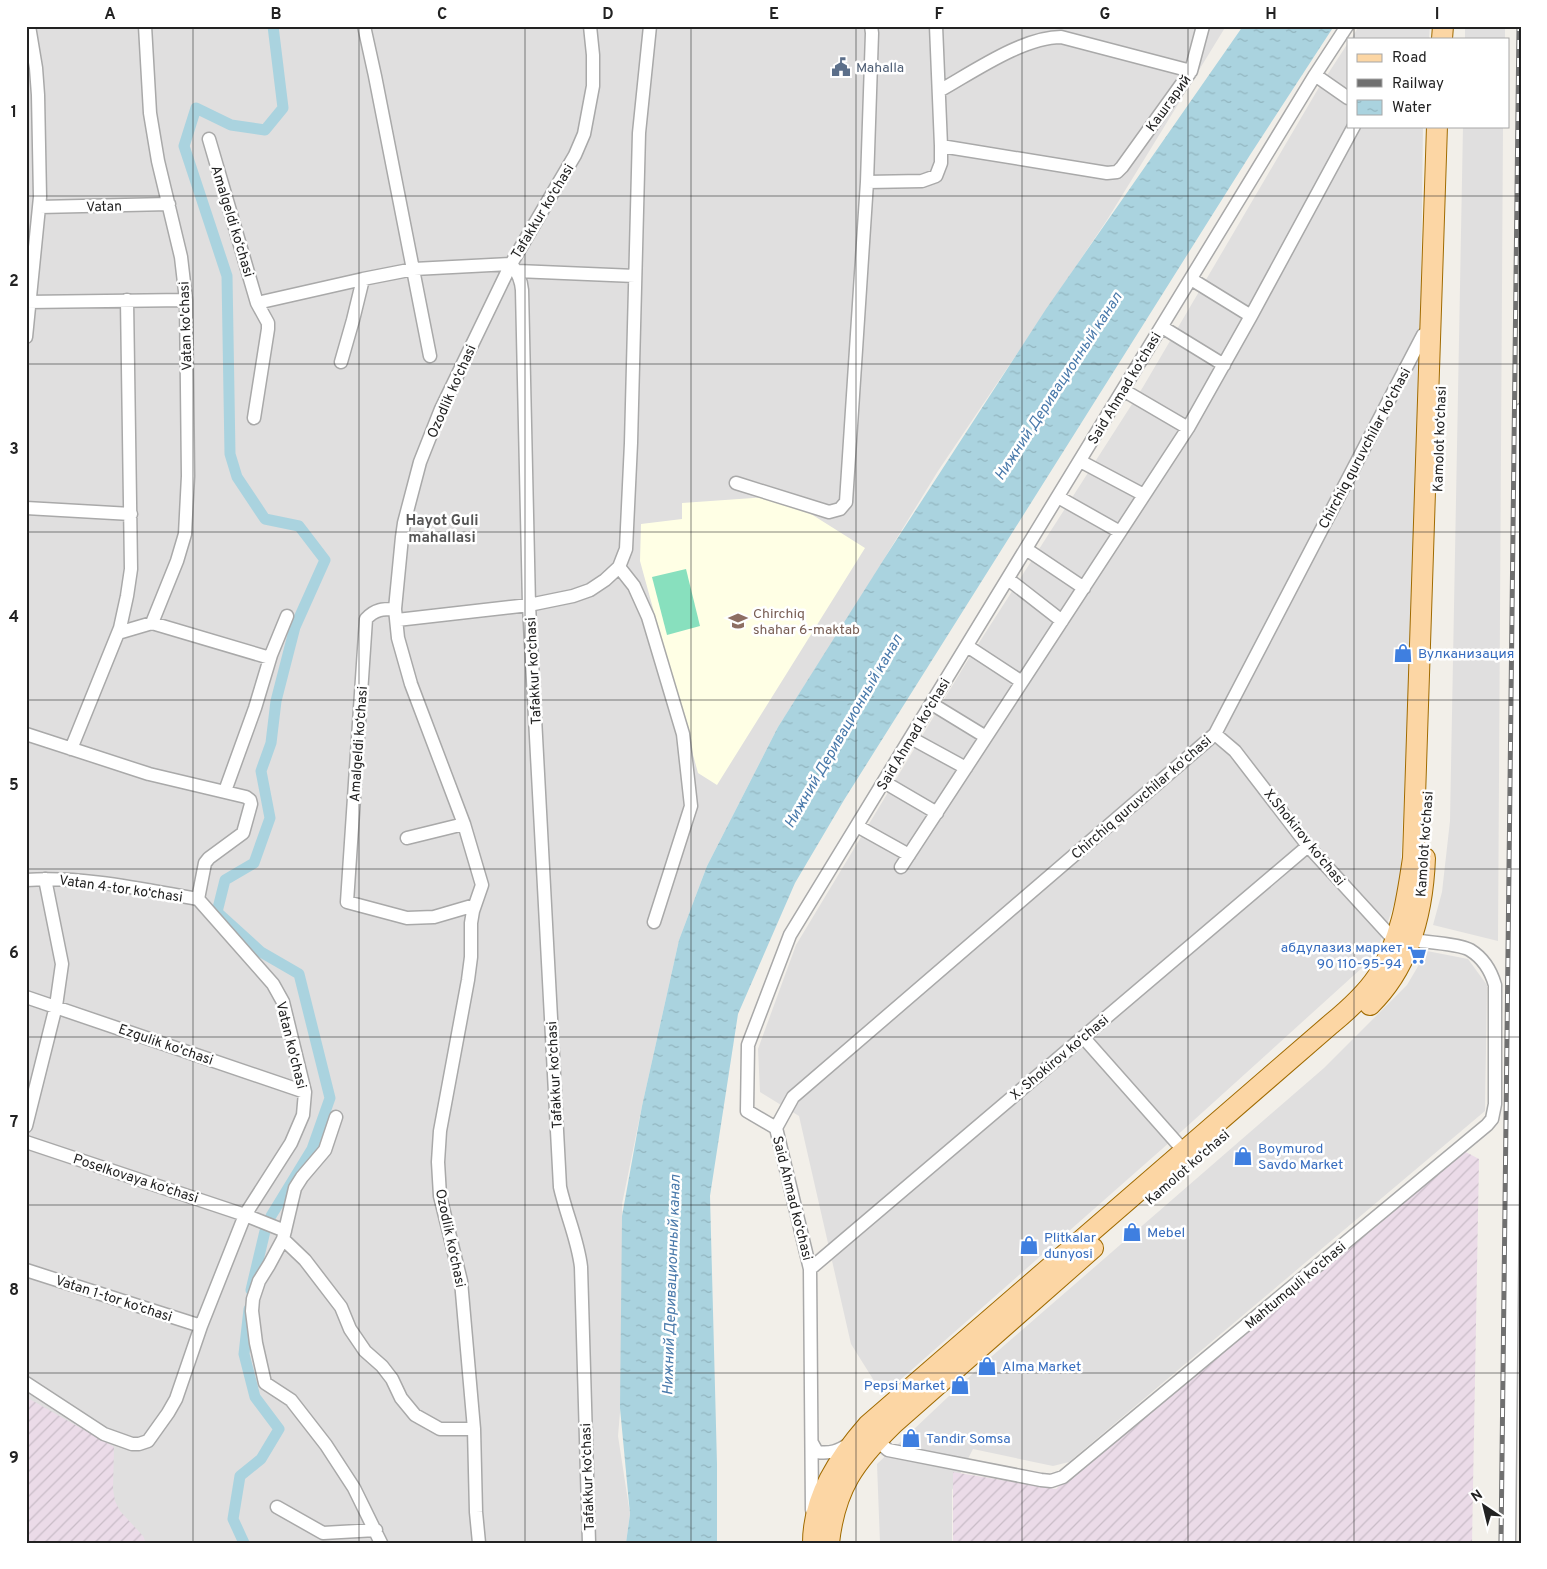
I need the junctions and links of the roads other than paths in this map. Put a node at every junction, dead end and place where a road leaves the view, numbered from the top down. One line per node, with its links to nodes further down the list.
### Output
1 (29, 26): 21 (street)
2 (145, 26): 20 (street, Vatan ko'chasi)
3 (364, 26): 23 (street)
4 (590, 26): 22 (street, Tafakkur ko‘chasi)
5 (650, 26): 24 (street)
6 (871, 26): 19 (street)
7 (936, 26): 12 (street)
8 (1203, 26): 10 (street, Кашгарий)
9 (1347, 26): 11 (street, Said Ahmad ko‘chasi)
10 (1191, 71): 12 (street); 18 (street, Кашгарий)
11 (1315, 75): 13 (street); 26 (street, Said Ahmad ko‘chasi)
12 (939, 91): 18 (street)
13 (1347, 97)
14 (1353, 128): 31 (street)
15 (1437, 128): 33 (main road)
16 (1449, 128): 83 (main road, Kamolot ko‘chasi)
17 (209, 139): 30 (street, Amalgeldi ko‘chasi)
18 (941, 146): 19 (street)
19 (867, 182): 43 (street)
20 (169, 204): 21 (street, Vatan); 28 (street, Vatan ko'chasi)
21 (39, 207): 29 (street)
22 (514, 267): 23 (street); 24 (street); 53 (street, Tafakkur ko‘chasi); 54 (street, Ozodlik ko‘chasi)
23 (414, 269): 25 (street); 35 (street)
24 (635, 276): 50 (street)
25 (363, 278): 30 (street); 36 (street)
26 (1191, 279): 31 (street); 32 (street, Said Ahmad ko‘chasi)
27 (127, 300): 28 (street); 29 (street); 47 (street)
28 (186, 300): 57 (street, Vatan ko'chasi)
29 (28, 302): 34 (street)
30 (257, 303): 40 (street, Amalgeldi ko‘chasi)
31 (1251, 316): 37 (street)
32 (1162, 327): 37 (street); 38 (street, Said Ahmad ko‘chasi)
33 (1430, 332): 64 (street, Chirchiq quruvchilar ko'chasi); 83 (main road)
34 (26, 337)
35 (430, 356)
36 (341, 362)
37 (1224, 365): 41 (street)
38 (1123, 390): 41 (street); 42 (street, Said Ahmad ko‘chasi)
39 (1521, 410): 110 (street)
40 (254, 418)
41 (1188, 428): 44 (street)
42 (1080, 460): 44 (street); 45 (street, Said Ahmad ko‘chasi)
43 (736, 483)
44 (1144, 495): 48 (street)
45 (1058, 498): 48 (street); 49 (street, Said Ahmad ko‘chasi)
46 (26, 508): 47 (street)
47 (131, 514): 58 (street)
48 (1120, 532): 52 (street)
49 (1026, 549): 51 (street, Said Ahmad ko‘chasi); 52 (street)
50 (619, 567): 53 (street, Tafakkur ko‘chasi); 82 (street)
51 (1008, 579): 56 (street); 59 (street, Said Ahmad ko‘chasi)
52 (1084, 588): 56 (street)
53 (529, 605): 54 (street); 109 (street, Tafakkur ko‘chasi)
54 (396, 615): 72 (street, Ozodlik ko‘chasi); 81 (street, Amalgeldi ko‘chasi)
55 (287, 616): 60 (street)
56 (1062, 621): 61 (street)
57 (152, 623): 58 (street); 60 (street)
58 (118, 633): 67 (street)
59 (967, 646): 61 (street); 62 (street, Said Ahmad ko‘chasi)
60 (270, 658): 70 (street)
61 (1022, 682): 65 (street)
62 (932, 704): 65 (street); 66 (street, Said Ahmad ko‘chasi)
63 (26, 734): 67 (street)
64 (1215, 734): 75 (street, X.Shokirov ko‘chasi); 90 (street, Chirchiq quruvchilar ko'chasi)
65 (986, 737): 68 (street)
66 (911, 738): 68 (street); 69 (street, Said Ahmad ko‘chasi)
67 (71, 749): 70 (street)
68 (966, 768): 71 (street)
69 (884, 782): 71 (street); 73 (street, Said Ahmad ko‘chasi)
70 (225, 791): 80 (street)
71 (937, 813): 76 (street)
72 (464, 824): 74 (street); 81 (street, Ozodlik ko‘chasi)
73 (857, 826): 76 (street); 90 (street, Said Ahmad ko‘chasi)
74 (407, 838)
75 (1308, 846): 83 (street, X.Shokirov ko‘chasi); 86 (street, X. Shokirov ko‘chasi)
76 (909, 855): 77 (street)
77 (902, 867)
78 (45, 879): 79 (street, Vatan 4-tor ko‘chasi); 80 (street, Vatan 4-tor ko‘chasi); 85 (street, Vatan 4-tor ko‘chasi)
79 (26, 880)
80 (198, 899): 87 (street, Vatan ko'chasi)
81 (475, 905): 100 (street, Ozodlik ko‘chasi)
82 (654, 922)
83 (1403, 941): 92 (main road); 95 (main road, Kamolot ko‘chasi); 101 (street, Mahtumquli ko‘chasi)
84 (26, 997): 85 (street, Ezgulik ko'chasi)
85 (56, 1006): 87 (street, Ezgulik ko'chasi); 89 (street, Vatan 4-tor ko‘chasi)
86 (1083, 1037): 92 (street); 96 (street, X. Shokirov ko‘chasi)
87 (305, 1092): 93 (street, Vatan ko'chasi)
88 (336, 1117): 94 (street)
89 (26, 1126)
90 (776, 1128): 96 (street, Said Ahmad ko‘chasi)
91 (26, 1142): 93 (street, Poselkovaya ko‘chasi)
92 (1184, 1151): 95 (main road)
93 (245, 1215): 94 (street, Poselkovaya ko‘chasi); 98 (street, Vatan ko'chasi)
94 (284, 1235): 100 (street); 105 (street)
95 (1098, 1235): 101 (main road, Kamolot ko‘chasi); 102 (main road)
96 (810, 1269): 103 (street, Said Ahmad ko‘chasi)
97 (26, 1270): 98 (street, Vatan 1-tor ko‘chasi)
98 (201, 1326): 99 (street, Vatan ko'chasi)
99 (26, 1382)
100 (474, 1429): 108 (street, Ozodlik ko‘chasi)
101 (876, 1440): 106 (main road, Kamolot ko‘chasi)
102 (854, 1442): 103 (street); 106 (main road)
103 (812, 1443): 106 (street, Said Ahmad ko‘chasi)
104 (277, 1507): 105 (street)
105 (376, 1530): 107 (street)
106 (818, 1541)
107 (381, 1543)
108 (479, 1543)
109 (589, 1543)
110 (1509, 1543)

